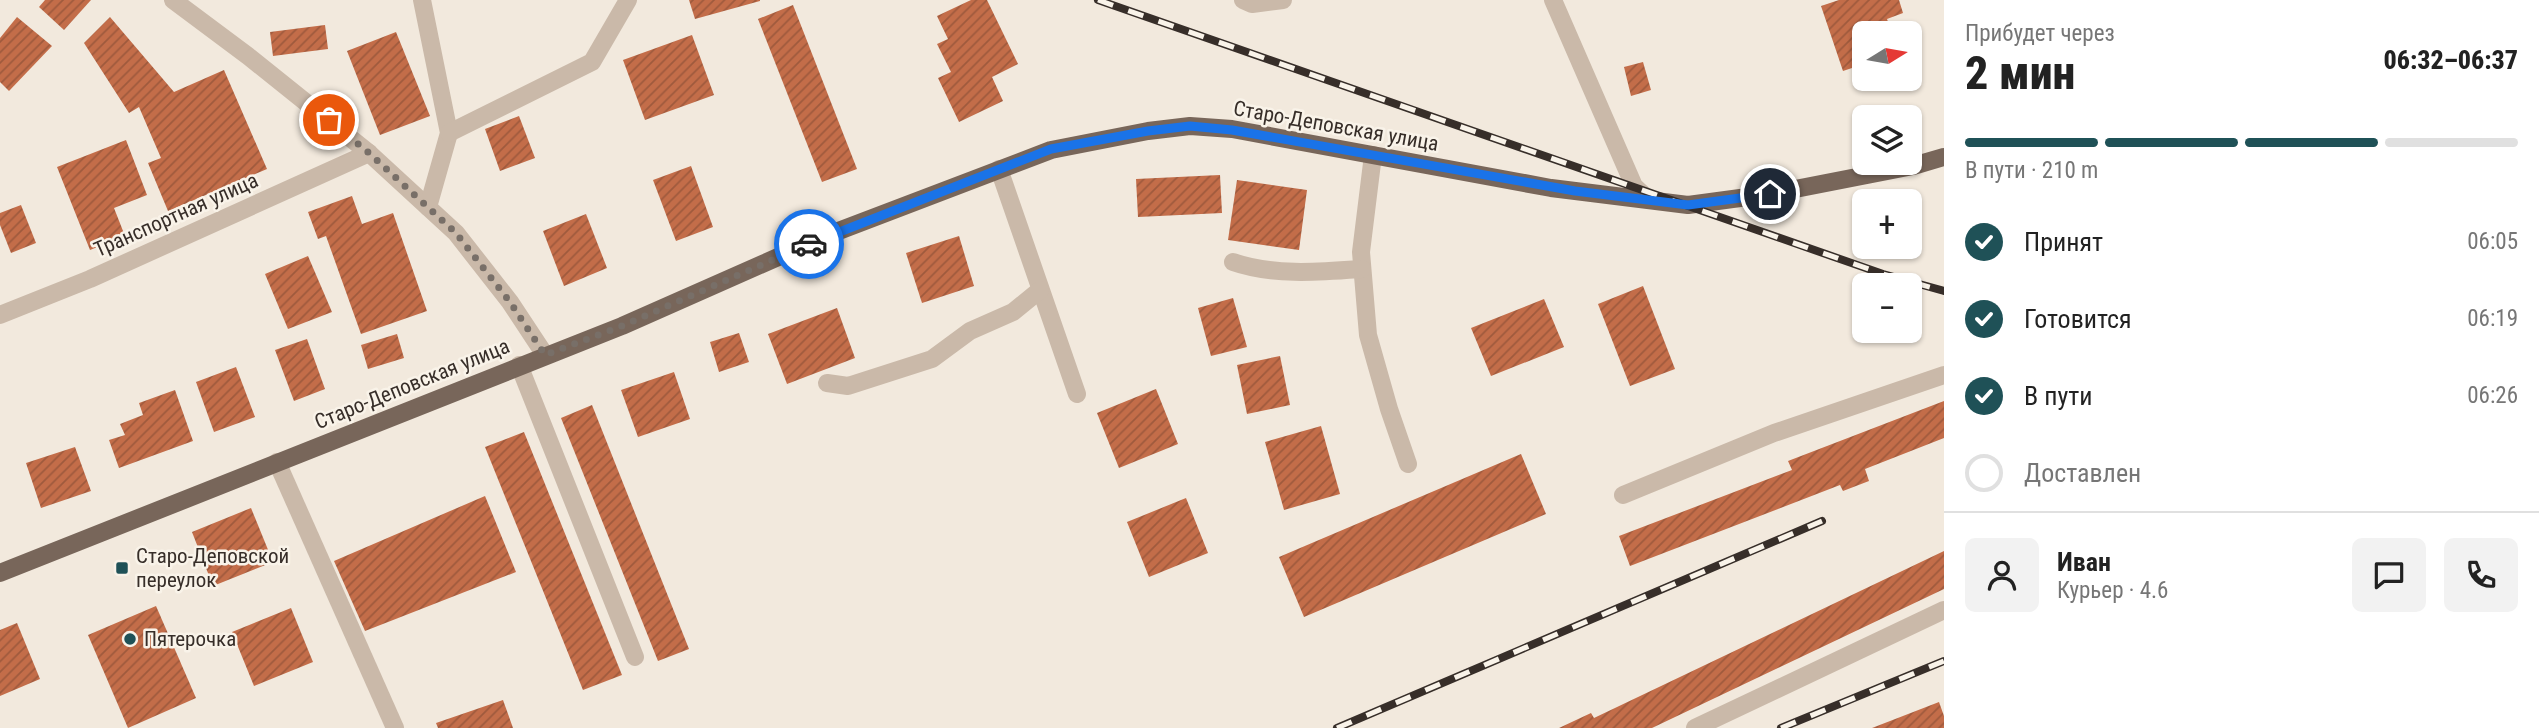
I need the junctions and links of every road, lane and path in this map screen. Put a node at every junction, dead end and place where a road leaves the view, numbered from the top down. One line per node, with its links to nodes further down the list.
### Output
1 (173, 0): 8 (street)
2 (422, 0): 7 (street)
3 (628, 0): 7 (street)
4 (1243, 0): 5 (street)
5 (1283, 0)
6 (1553, 0): 12 (street)
7 (449, 133): 13 (street)
8 (369, 153): 13 (street); 17 (street, Транспортная улица)
9 (1373, 155): 11 (main road, Старо-Деповская улица); 12 (main road, Старо-Деповская улица); 15 (street)
10 (1944, 157): 12 (main road, Старо-Деповская улица)
11 (999, 169): 16 (street); 18 (main road, Старо-Деповская улица)
12 (1649, 200)
13 (428, 206): 18 (street)
14 (1233, 262): 15 (street)
15 (1362, 269): 24 (street)
16 (1041, 290): 21 (street); 22 (street)
17 (0, 316)
18 (545, 355): 19 (main road, Старо-Деповская улица)
19 (519, 365): 23 (main road, Старо-Деповская улица); 28 (street)
20 (1944, 376): 25 (street)
21 (827, 383)
22 (1077, 394)
23 (277, 463): 26 (main road, Старо-Деповская улица); 29 (street)
24 (1408, 464)
25 (1623, 495)
26 (0, 573)
27 (1944, 610): 30 (street)
28 (635, 657)
29 (395, 728)
30 (1695, 728)

